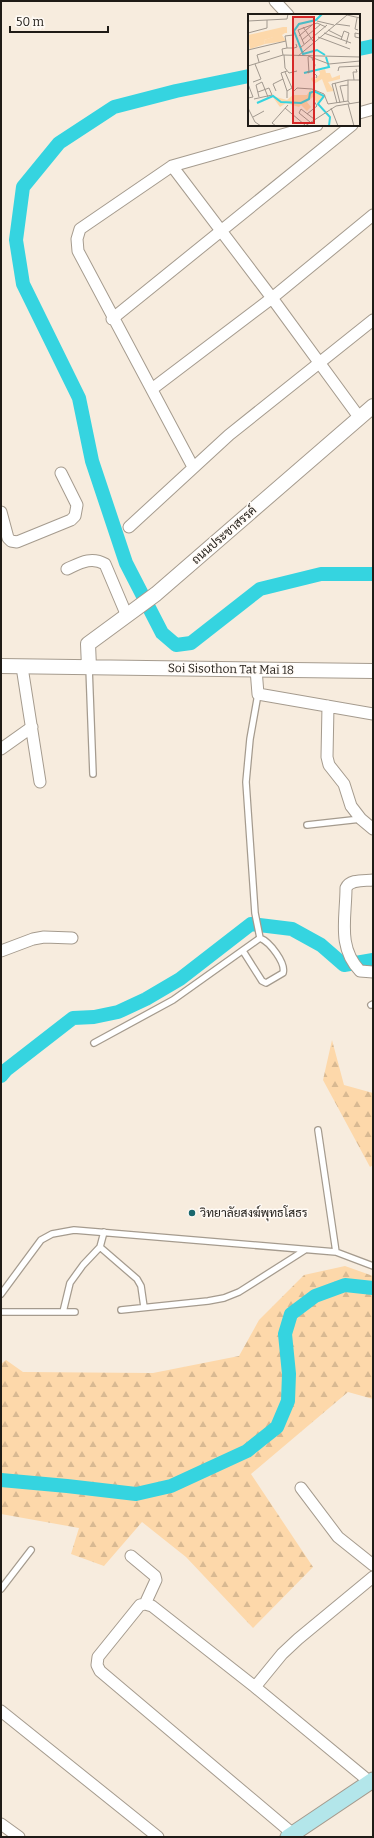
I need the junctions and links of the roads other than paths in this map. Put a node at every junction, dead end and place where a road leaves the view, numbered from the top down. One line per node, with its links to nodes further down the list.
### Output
1 (275, 1): 2 (street)
2 (287, 14)
3 (372, 109): 4 (street); 5 (street)
4 (360, 113)
5 (360, 118)
6 (313, 126): 8 (street)
7 (351, 126): 10 (street)
8 (172, 166): 10 (street); 12 (street)
9 (373, 215): 11 (street)
10 (222, 231): 11 (street); 12 (street)
11 (272, 298): 14 (street); 15 (street)
12 (112, 319): 15 (street)
13 (373, 320): 14 (street)
14 (320, 363): 17 (street); 18 (street)
15 (152, 389): 18 (street)
16 (373, 406): 17 (street, ถนนประชาสรรค์)
17 (359, 417): 23 (street, ถนนประชาสรรค์)
18 (193, 467): 21 (street)
19 (61, 473): 20 (street)
20 (1, 512)
21 (129, 527)
22 (67, 569): 23 (street)
23 (130, 614): 26 (street, ถนนประชาสรรค์)
24 (1, 666): 25 (street, Soi Sisothon Tat Mai 18)
25 (22, 666): 26 (street, Soi Sisothon Tat Mai 18); 32 (street)
26 (89, 667): 27 (street, Soi Sisothon Tat Mai 18); 34 (lane)
27 (256, 669): 28 (street, Soi Sisothon Tat Mai 18); 29 (street)
28 (373, 671)
29 (258, 694): 30 (street); 41 (lane)
30 (328, 706): 31 (street); 36 (street)
31 (373, 714)
32 (32, 727): 33 (street); 35 (street)
33 (1, 749)
34 (93, 774)
35 (40, 782)
36 (361, 819): 37 (lane); 38 (street)
37 (307, 826)
38 (373, 828)
39 (373, 880): 44 (street)
40 (72, 938): 42 (street)
41 (260, 938): 43 (lane); 43 (lane)
42 (1, 951)
43 (243, 951): 45 (lane)
44 (373, 972)
45 (94, 1043)
46 (318, 1130): 50 (lane)
47 (104, 1232): 48 (lane); 49 (lane); 52 (lane)
48 (100, 1247): 53 (lane); 56 (lane)
49 (305, 1250): 50 (lane); 53 (lane)
50 (336, 1252): 51 (lane)
51 (373, 1266)
52 (1, 1294)
53 (144, 1308): 54 (lane)
54 (121, 1310)
55 (1, 1312): 56 (lane)
56 (63, 1312): 57 (lane)
57 (75, 1312)
58 (301, 1488): 61 (street)
59 (30, 1550): 63 (lane)
60 (131, 1556): 64 (street)
61 (373, 1565)
62 (373, 1577): 65 (street)
63 (1, 1589)
64 (145, 1604): 65 (street); 69 (street)
65 (254, 1687): 67 (street)
66 (1, 1711): 71 (street)
67 (371, 1781): 69 (main road)
68 (1, 1824): 70 (street)
69 (291, 1835)
70 (19, 1837)
71 (158, 1837)

